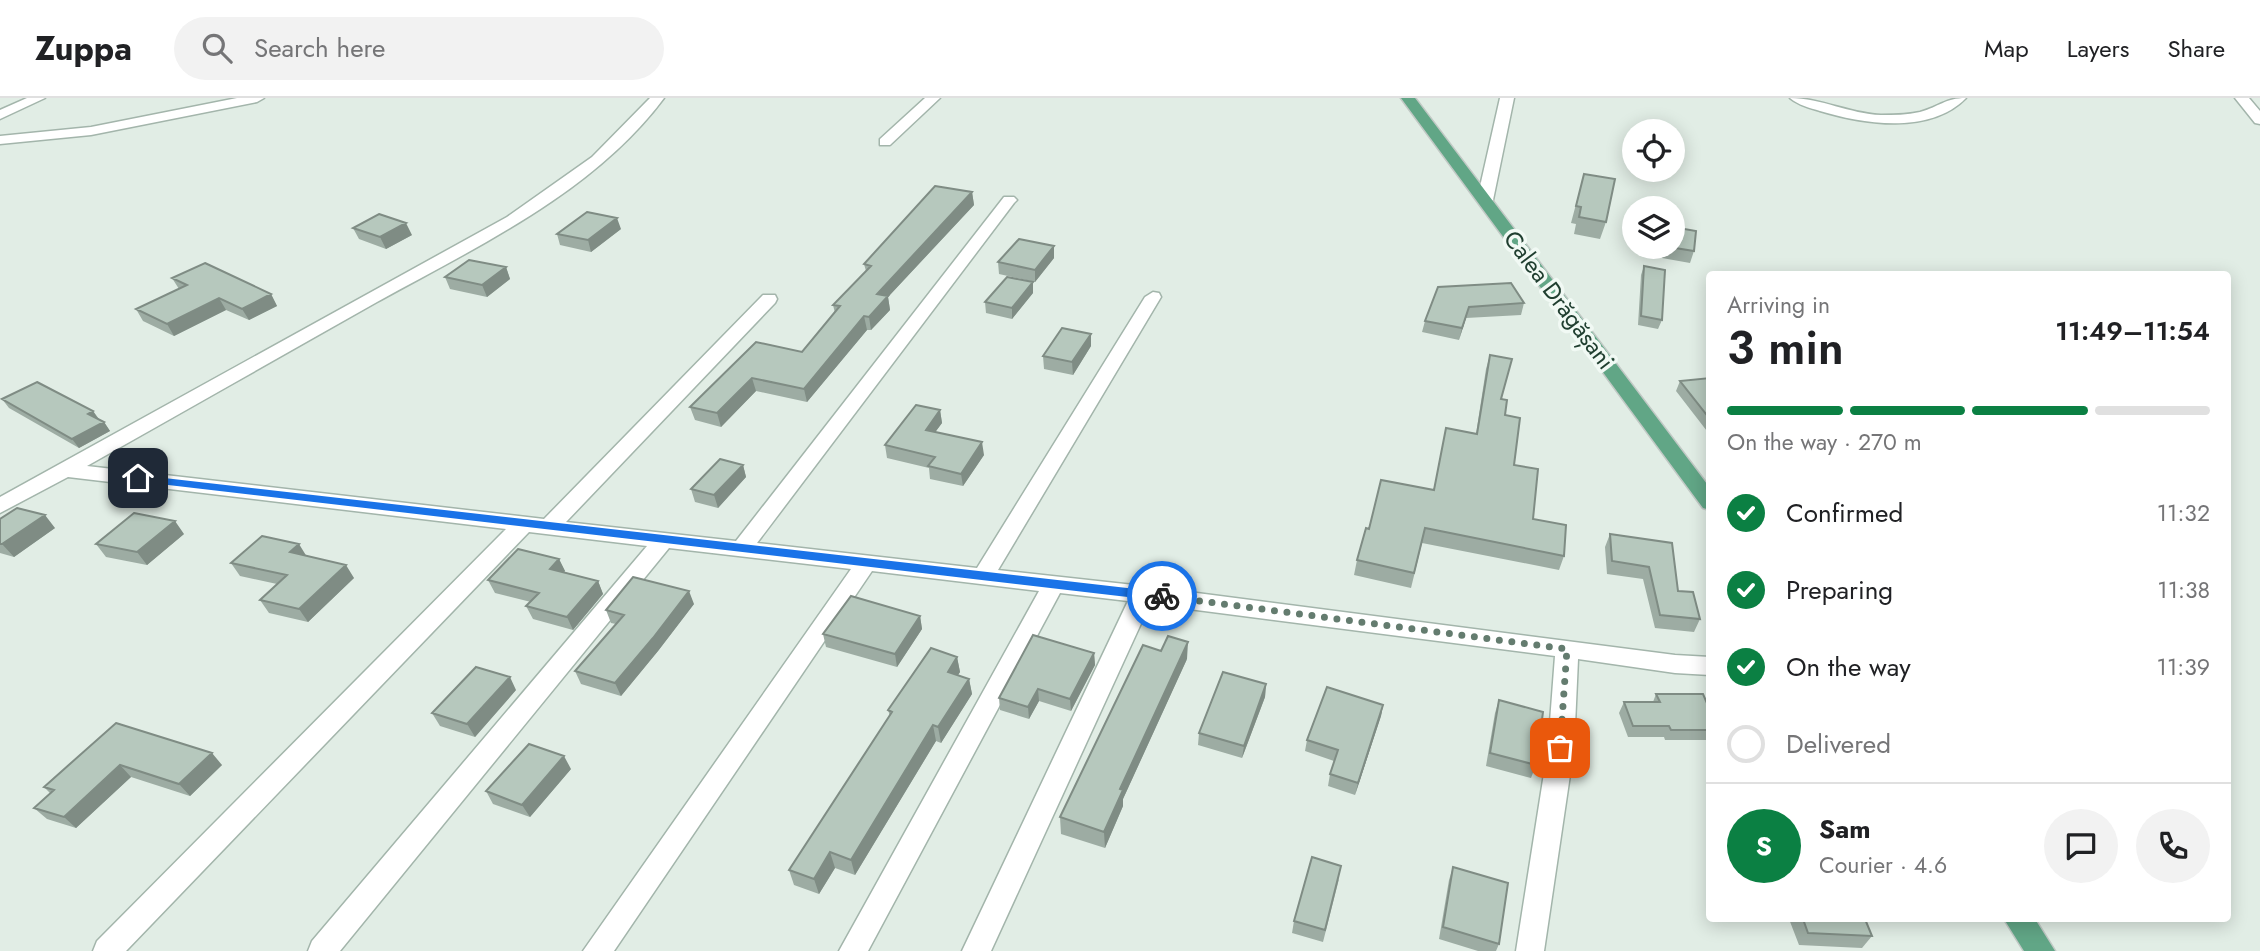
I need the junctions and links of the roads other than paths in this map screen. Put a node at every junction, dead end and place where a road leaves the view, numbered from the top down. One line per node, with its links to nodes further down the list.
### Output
1 (38, 98): 10 (street)
2 (257, 98): 12 (street)
3 (657, 98): 18 (street)
4 (933, 98): 13 (street)
5 (1408, 98): 15 (main road, Calea Drăgășani)
6 (1507, 98): 15 (street)
7 (1797, 98): 8 (street)
8 (1959, 98)
9 (2242, 98): 11 (street)
10 (0, 115)
11 (2260, 120)
12 (0, 140)
13 (885, 142)
14 (1009, 200): 23 (street)
15 (1485, 200): 19 (main road, Calea Drăgășani)
16 (1153, 297): 25 (street)
17 (769, 299): 21 (street)
18 (64, 470): 20 (street); 21 (street)
19 (1706, 498)
20 (0, 506)
21 (536, 526): 22 (street); 31 (street)
22 (664, 541): 23 (street); 32 (street)
23 (741, 549): 24 (street)
24 (867, 562): 25 (street); 33 (street)
25 (984, 575): 26 (street)
26 (1054, 583): 27 (street); 34 (street)
27 (1143, 594): 28 (street); 35 (street)
28 (1567, 649): 29 (street); 36 (street)
29 (1706, 666)
30 (2020, 922): 37 (main road)
31 (107, 951)
32 (323, 951)
33 (597, 951)
34 (853, 951)
35 (976, 951)
36 (1530, 951)
37 (2042, 951)

